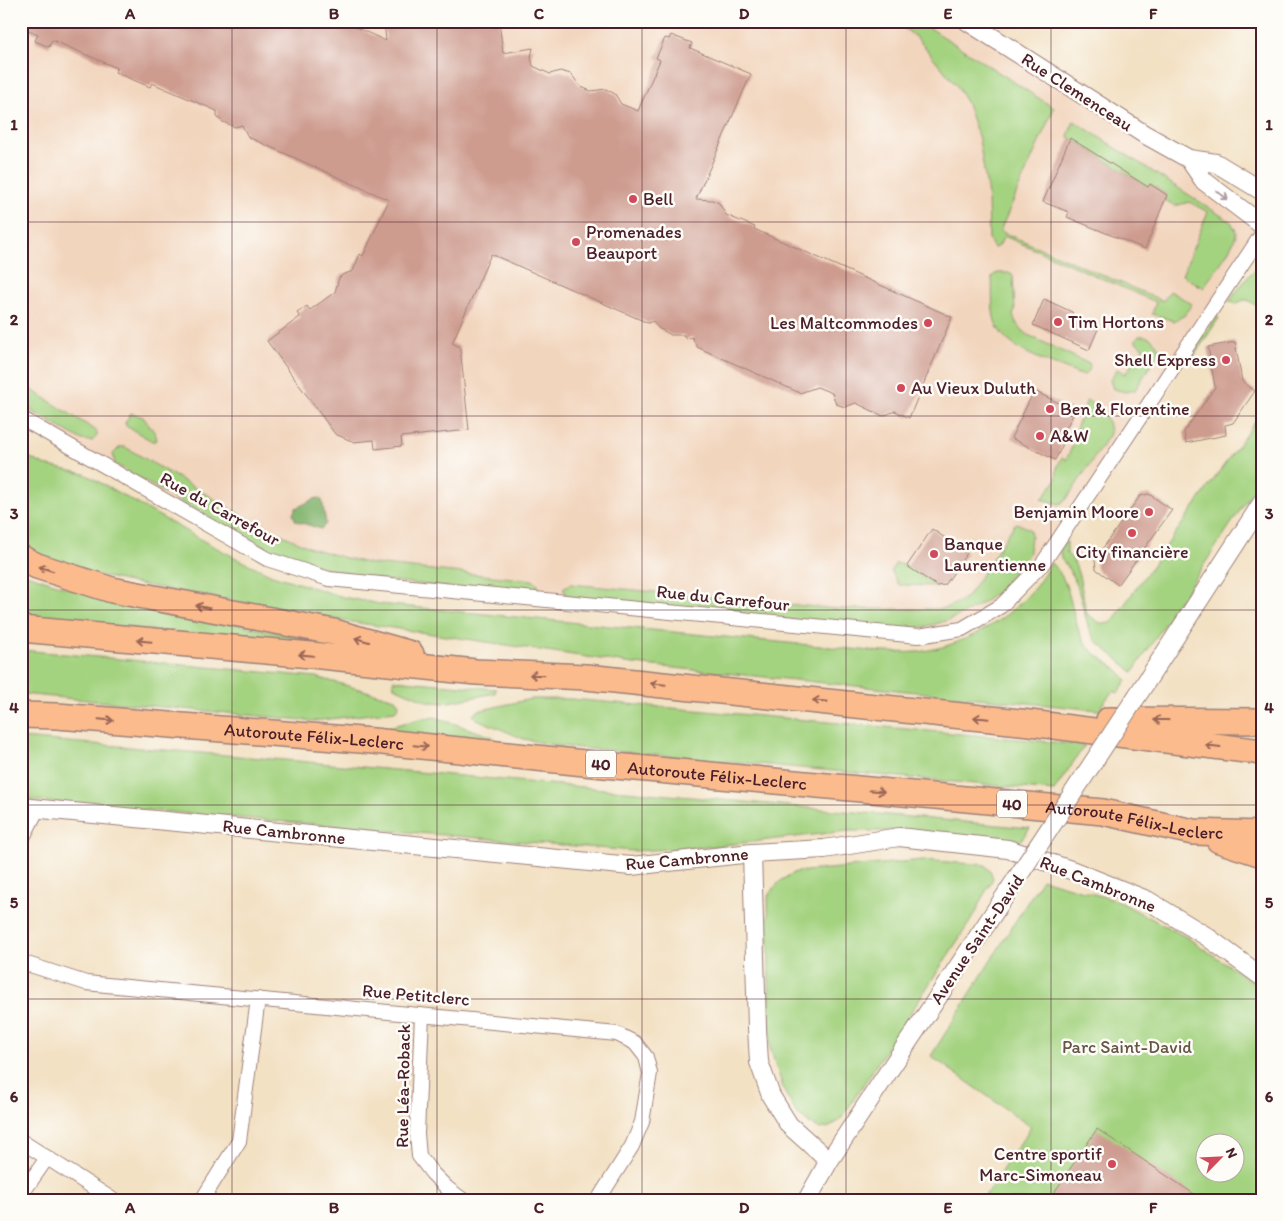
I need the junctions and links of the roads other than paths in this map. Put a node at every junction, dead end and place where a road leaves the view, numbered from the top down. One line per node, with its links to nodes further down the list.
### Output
1 (967, 21): 2 (street, Rue Clemenceau)
2 (1189, 159): 3 (street, Rue Clemenceau); 4 (street, Rue Clemenceau, one-way to 4)
3 (1262, 191)
4 (1262, 225)
5 (1262, 234): 6 (street, Rue du Carrefour)
6 (21, 418)
7 (1262, 503): 27 (street, Avenue Saint-David, bridge)
8 (21, 558): 10 (highway, one-way to 8)
9 (21, 629): 10 (highway, one-way to 9)
10 (476, 672): 13 (highway, one-way to 10)
11 (21, 714): 16 (highway, Autoroute Félix-Leclerc / 40, one-way to 16)
12 (1262, 721): 13 (highway, one-way to 13)
13 (1030, 723): 14 (highway, one-way to 13)
14 (1262, 752)
15 (30, 807): 18 (street); 19 (street, Rue Cambronne)
16 (1193, 832): 17 (highway, Autoroute Félix-Leclerc / 40); 20 (highway)
17 (1262, 834)
18 (21, 841)
19 (752, 853): 22 (street, Rue Cambronne); 27 (street)
20 (1262, 854)
21 (21, 962): 23 (street, Rue Petitclerc)
22 (1262, 977)
23 (258, 999): 24 (street, Rue Petitclerc); 30 (street)
24 (422, 1015): 31 (street, Rue Léa-Roback); 32 (street, Rue Petitclerc)
25 (21, 1141): 26 (street)
26 (46, 1158): 28 (street); 29 (street)
27 (829, 1161): 33 (street, Avenue Saint-David)
28 (21, 1195)
29 (114, 1200)
30 (202, 1200)
31 (463, 1200)
32 (598, 1200)
33 (807, 1200)

